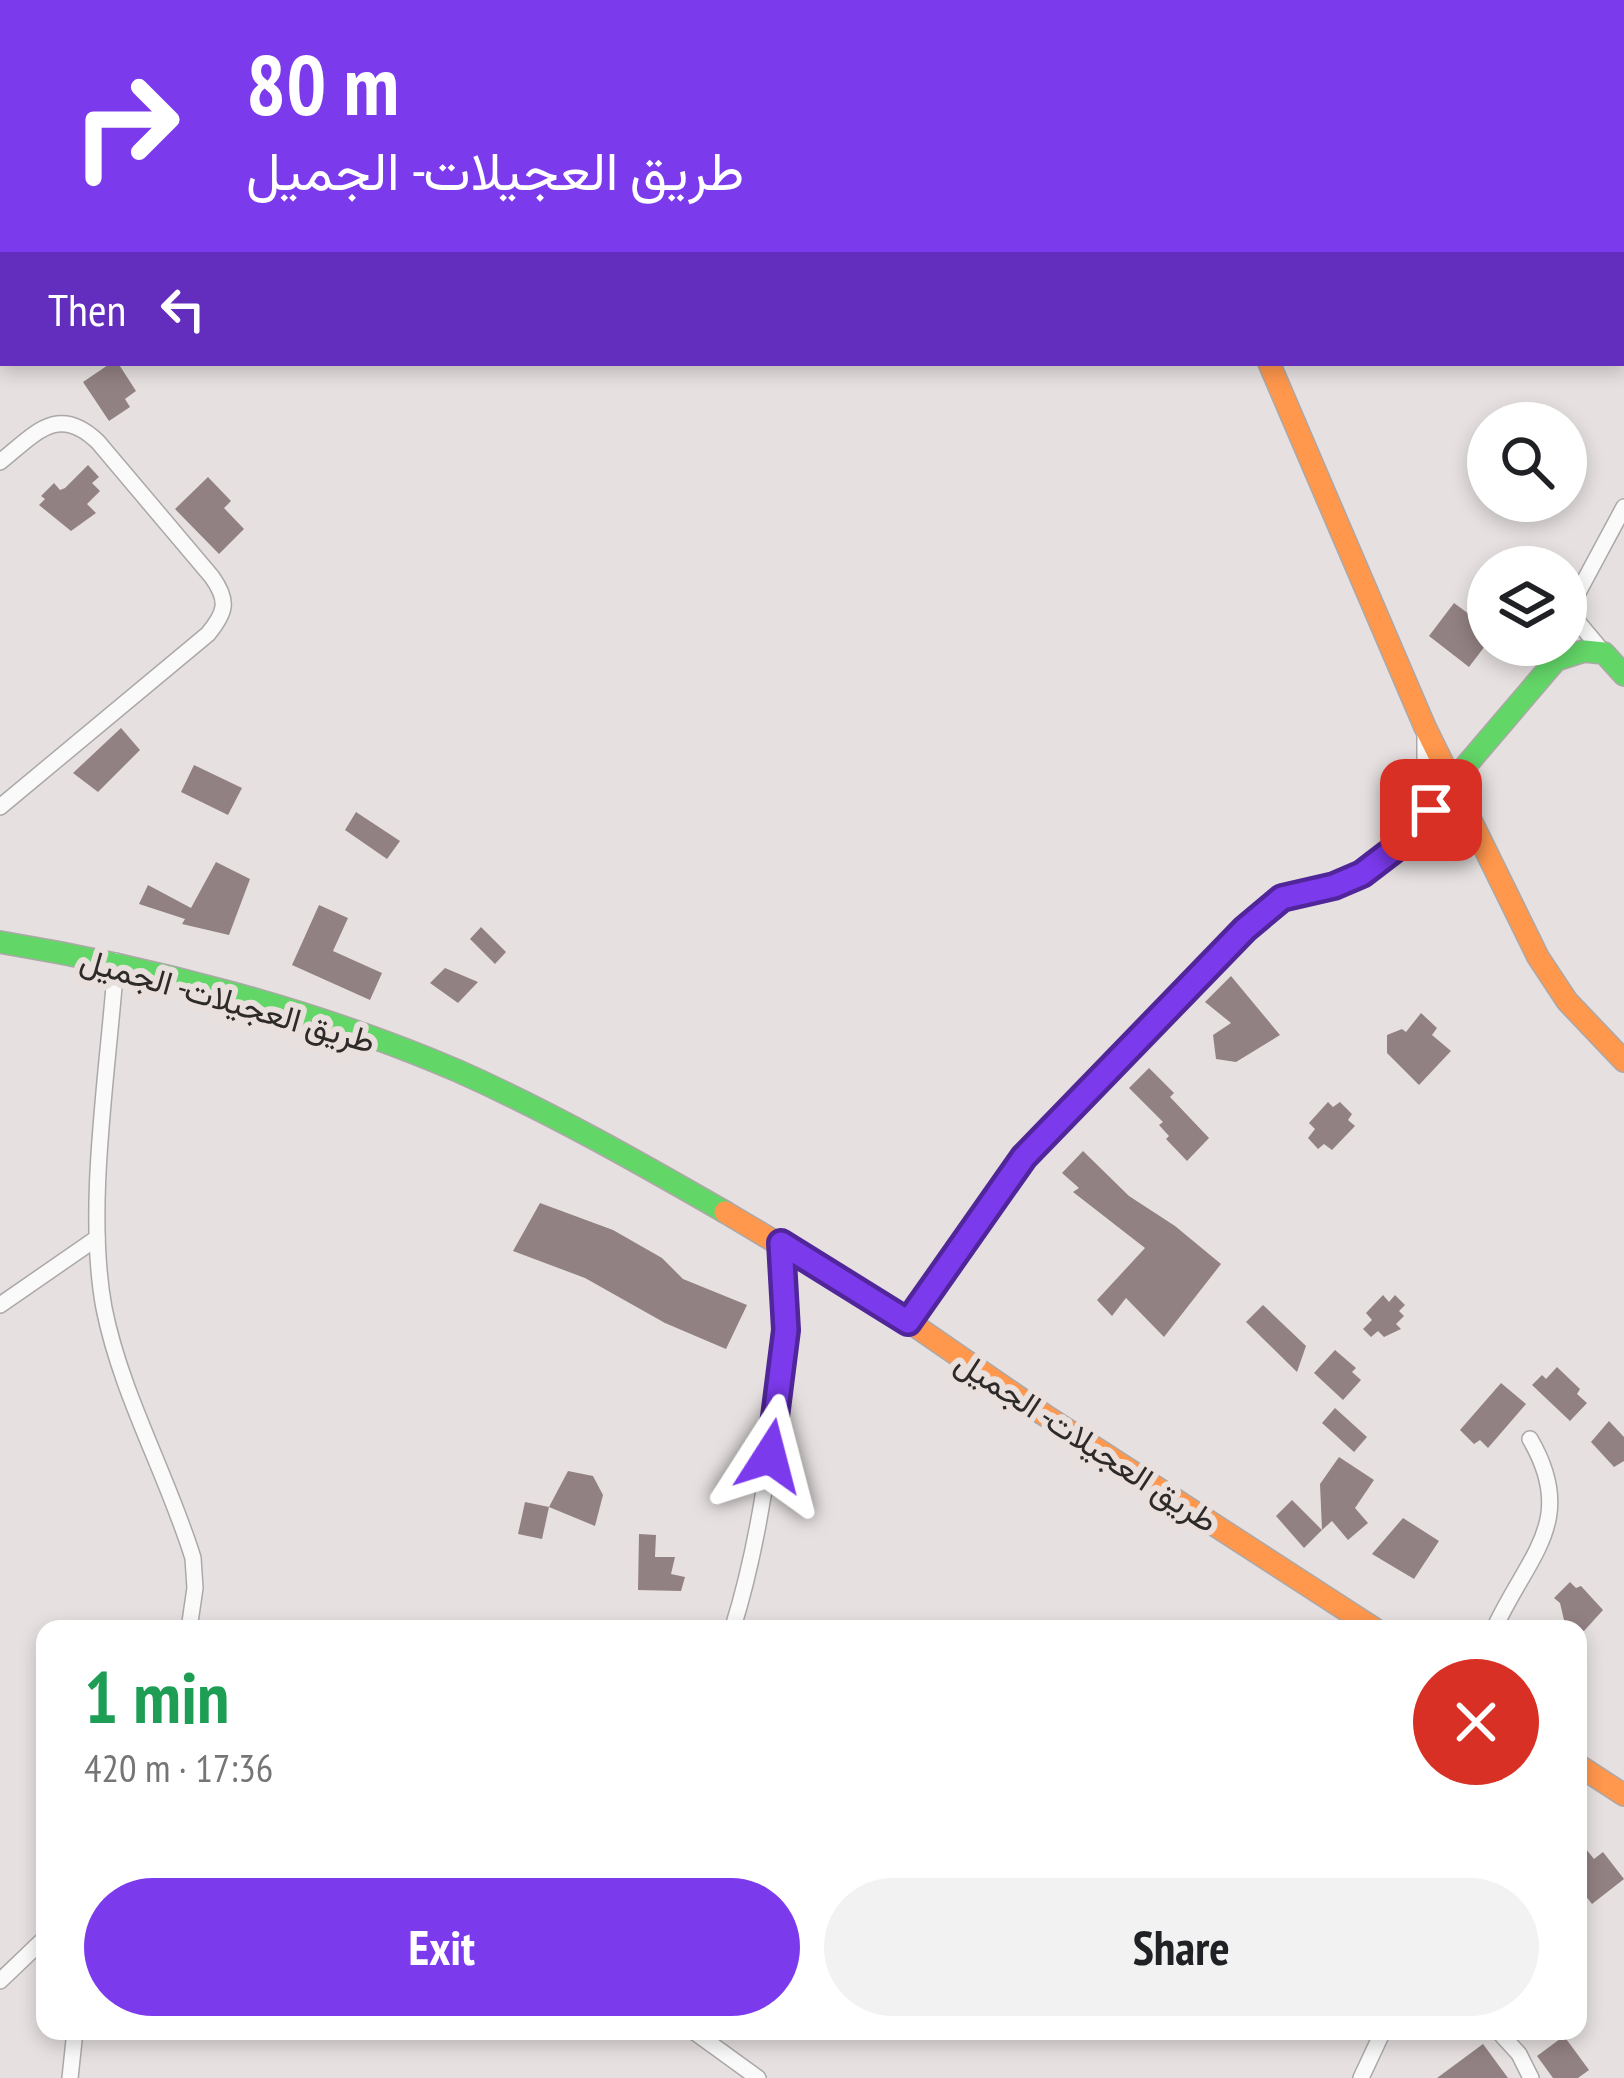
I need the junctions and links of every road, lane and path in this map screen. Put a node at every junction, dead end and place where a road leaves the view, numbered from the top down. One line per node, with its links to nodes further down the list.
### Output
1 (1270, 366): 10 (street)
2 (0, 462): 12 (street)
3 (1624, 507): 4 (street)
4 (1587, 575)
5 (1587, 634): 7 (street)
6 (1587, 651): 7 (street)
7 (1604, 653): 9 (street)
8 (1548, 666): 11 (street)
9 (1624, 675)
10 (1425, 727): 11 (street); 13 (street)
11 (1454, 782): 13 (street); 16 (street)
12 (0, 807)
13 (1431, 810): 20 (street)
14 (0, 942): 15 (street, طريق العجيلات- الجميل)
15 (116, 961): 17 (street); 18 (street, طريق العجيلات- الجميل)
16 (1624, 1061)
17 (97, 1238): 19 (street); 22 (street)
18 (781, 1243): 20 (street, طريق العجيلات- الجميل); 23 (street)
19 (0, 1305)
20 (908, 1322): 24 (street, طريق العجيلات- الجميل)
21 (1530, 1439): 25 (street)
22 (190, 1620)
23 (735, 1620)
24 (1361, 1620)
25 (1499, 1620)
26 (1587, 1771): 27 (street)
27 (1624, 1796)
28 (36, 1947): 30 (street)
29 (0, 1955): 30 (street)
30 (5, 1976)
31 (74, 2040): 35 (street)
32 (705, 2040): 36 (street)
33 (1379, 2040): 37 (street)
34 (1506, 2040): 38 (street)
35 (70, 2078)
36 (758, 2078)
37 (1361, 2078)
38 (1531, 2078)

